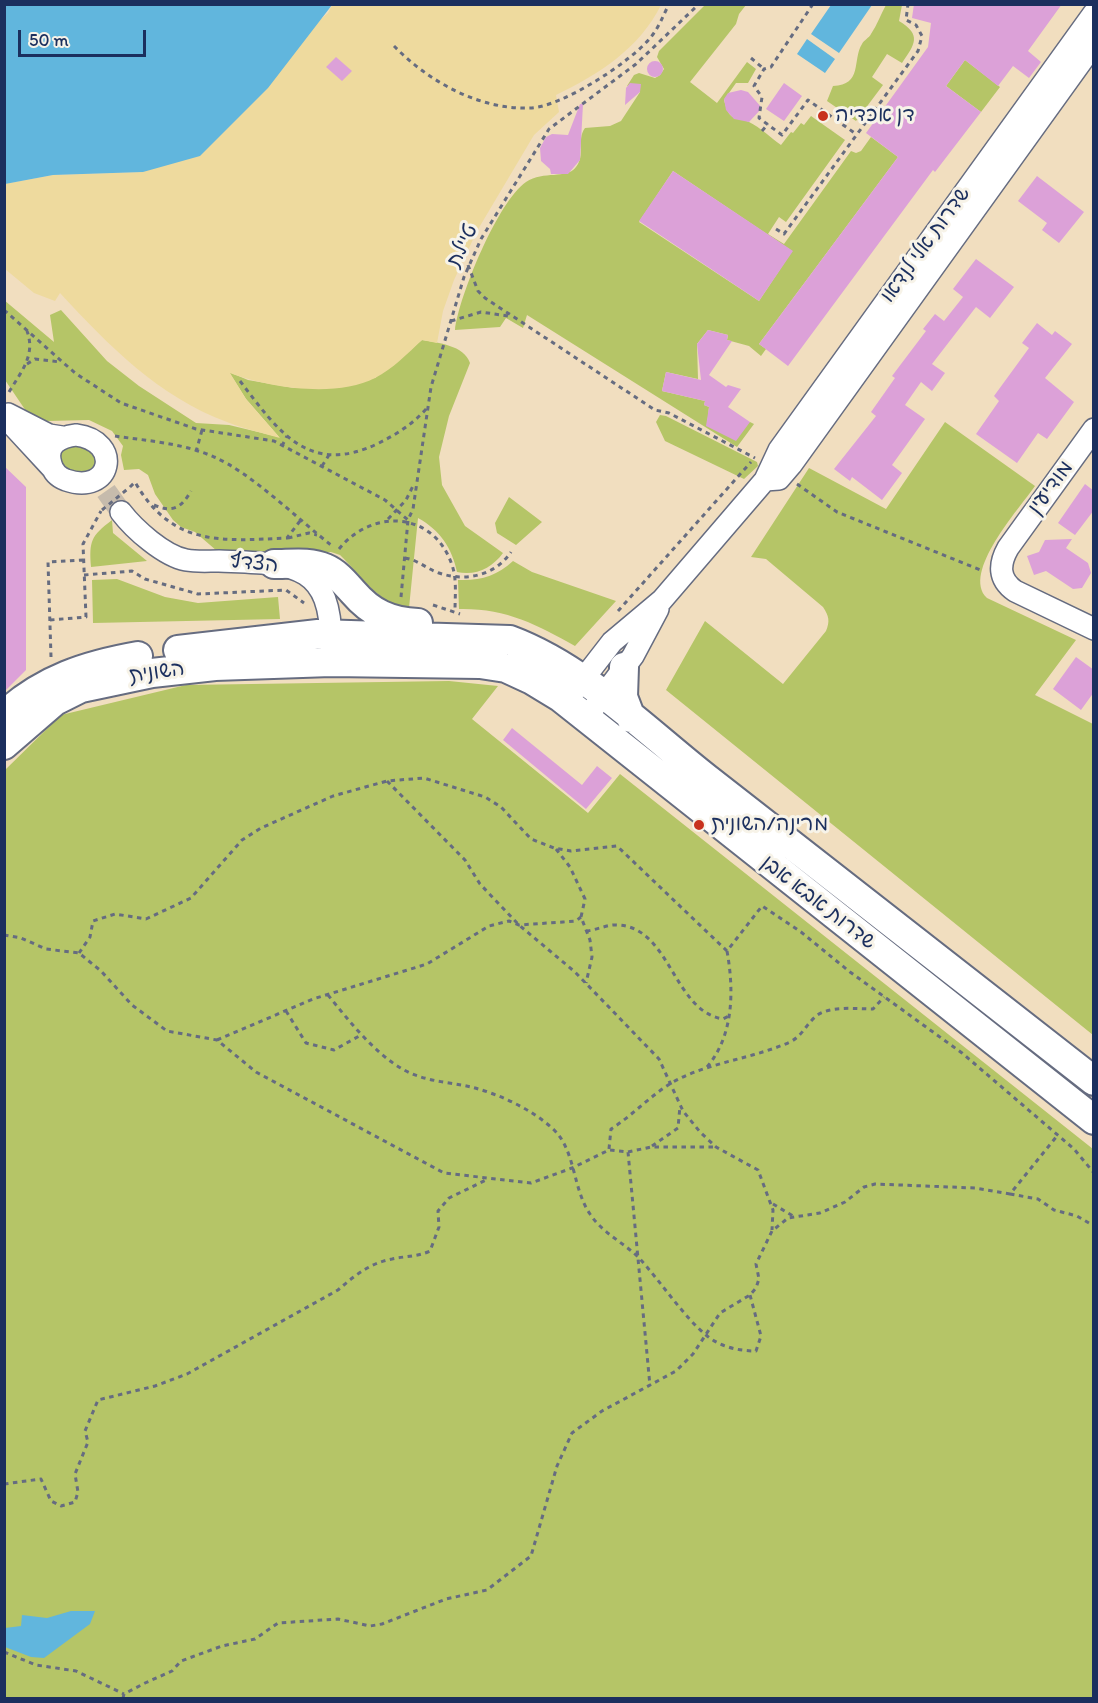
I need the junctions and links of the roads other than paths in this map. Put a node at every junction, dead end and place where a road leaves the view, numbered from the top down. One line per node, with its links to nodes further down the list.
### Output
1 (1094, 13): 8 (street, שדרות אלי לנדאו)
2 (1094, 44): 8 (street, שדרות אלי לנדאו)
3 (7, 402): 6 (street)
4 (4, 416): 7 (street)
5 (1094, 429): 12 (street, מודיעין)
6 (62, 437): 7 (street); 9 (street)
7 (52, 468): 9 (street)
8 (765, 480): 11 (street, שדרות אלי לנדאו)
9 (106, 498): 10 (street, הצדף)
10 (274, 564): 13 (street, הצדף); 14 (street)
11 (662, 600): 15 (street, שדרות אלי לנדאו); 16 (street, שדרות אלי לנדאו)
12 (1094, 629)
13 (330, 636): 14 (street, שדרות אבא אבן); 16 (street, שדרות אבא אבן); 17 (street, השונית); 19 (street, השונית)
14 (510, 640): 16 (street, שדרות אבא אבן)
15 (624, 667): 16 (street, שדרות אלי לנדאו); 18 (street)
16 (583, 686): 18 (street, שדרות אבא אבן); 21 (street, שדרות אבא אבן)
17 (4, 715)
18 (631, 718): 20 (street, שדרות אבא אבן)
19 (4, 746)
20 (1094, 1081)
21 (1094, 1120)

